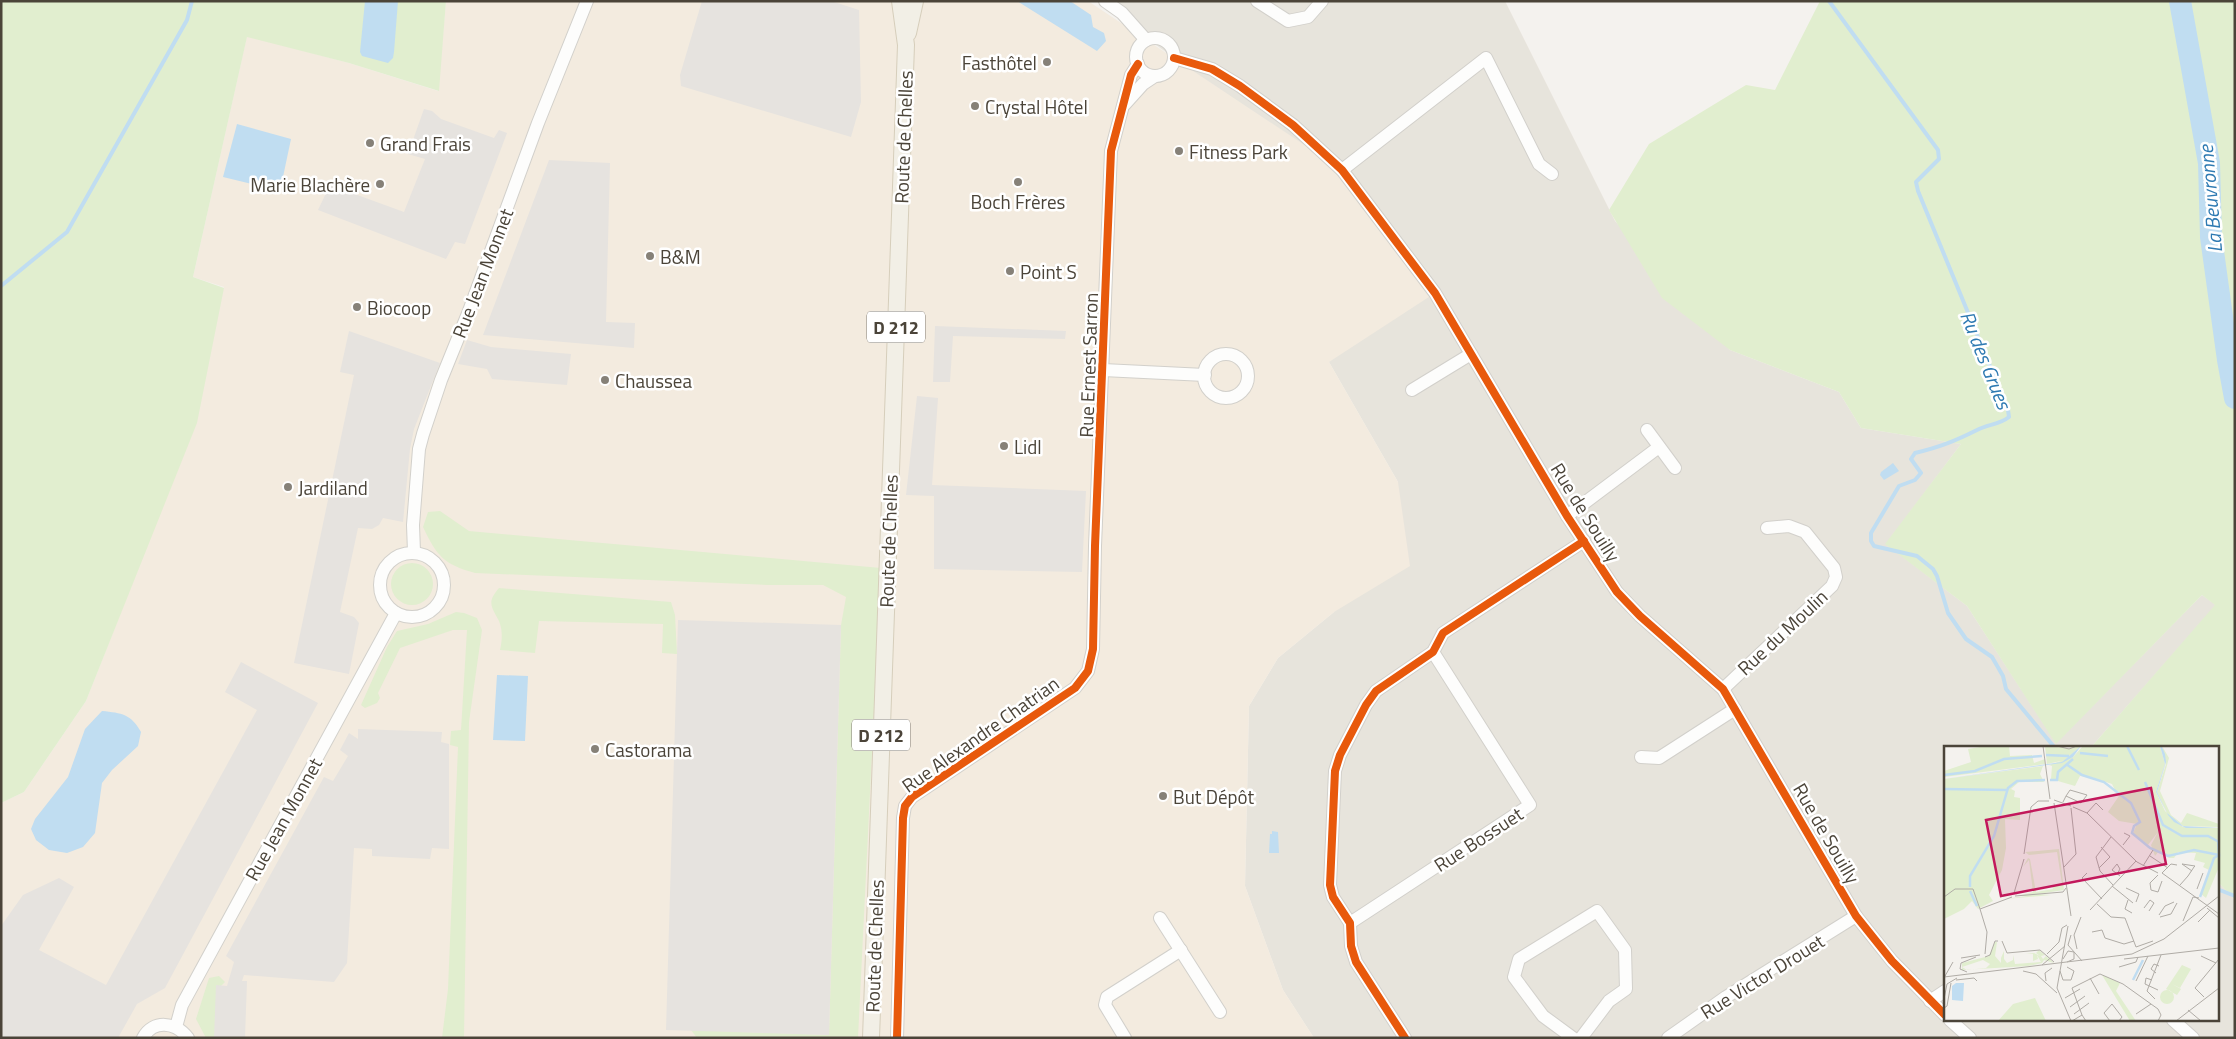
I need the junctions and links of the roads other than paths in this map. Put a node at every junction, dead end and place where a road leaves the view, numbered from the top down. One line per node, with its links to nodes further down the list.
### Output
1 (588, 1): 25 (street, Rue Jean Monnet)
2 (900, 1): 8 (main road, D 212)
3 (915, 1): 8 (main road, D 212)
4 (1105, 1): 7 (street)
5 (1257, 1): 6 (street)
6 (1322, 1)
7 (1146, 40): 9 (street); 10 (street)
8 (906, 45): 45 (main road, Route de Chelles / D 212)
9 (1174, 58): 11 (street); 13 (street, Rue de Souilly)
10 (1138, 64): 11 (street); 12 (street, Rue Ernest Sarron)
11 (1155, 76): 12 (street, Rue Ernest Sarron)
12 (1125, 104): 16 (street, Rue Ernest Sarron)
13 (1342, 170): 14 (street); 15 (street, Rue de Souilly)
14 (1552, 174)
15 (1471, 354): 18 (street); 22 (street, Rue de Souilly)
16 (1103, 370): 17 (street); 28 (street, Rue Ernest Sarron)
17 (1205, 375)
18 (1412, 390)
19 (1647, 430): 20 (street)
20 (1659, 447): 21 (street); 22 (street)
21 (1675, 468)
22 (1567, 516): 24 (street, Rue de Souilly)
23 (1767, 528): 29 (street, Rue du Moulin)
24 (1584, 541): 27 (street); 29 (street, Rue de Souilly)
25 (414, 552): 26 (street); 26 (street)
26 (396, 613): 42 (street, Rue Jean Monnet)
27 (1433, 652): 34 (street); 34 (street, Rue Bossuet)
28 (1088, 671): 46 (street, Rue Alexandre Chatrian)
29 (1723, 689): 30 (street, Rue de Souilly)
30 (1735, 709): 31 (street); 32 (street, Rue de Souilly)
31 (1642, 757)
32 (1856, 916): 37 (street, Rue de Souilly); 51 (street, Rue Victor Drouet)
33 (1160, 918): 35 (street)
34 (1350, 923): 48 (street)
35 (1181, 950): 38 (street); 47 (street)
36 (1944, 992): 37 (street)
37 (1930, 1002): 39 (street, Rue de Souilly)
38 (1220, 1012)
39 (1944, 1014)
40 (1952, 1022): 52 (street)
41 (2175, 1022): 53 (street)
42 (176, 1027): 43 (street); 44 (street)
43 (143, 1038)
44 (188, 1038)
45 (871, 1038)
46 (897, 1038)
47 (1125, 1038)
48 (1405, 1038)
49 (1573, 1038): 50 (street)
50 (1581, 1038)
51 (1668, 1038)
52 (1970, 1038)
53 (2192, 1038)

